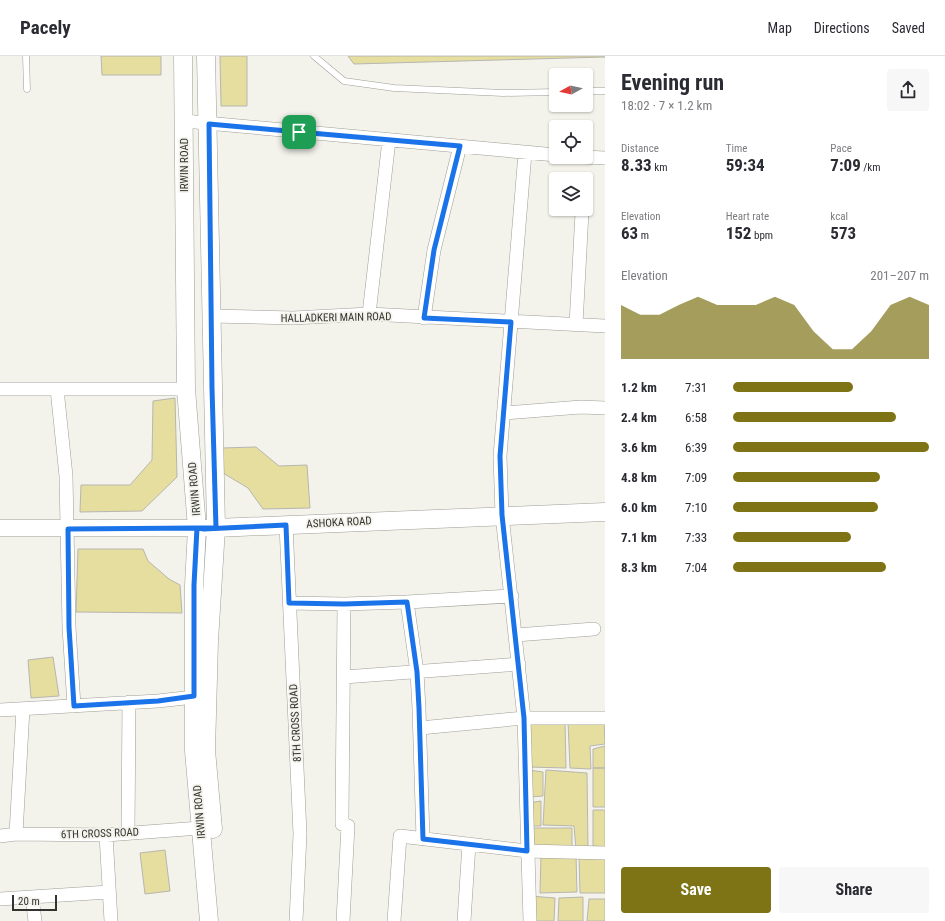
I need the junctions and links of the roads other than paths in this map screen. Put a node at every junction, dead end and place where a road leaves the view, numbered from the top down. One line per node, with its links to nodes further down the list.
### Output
1 (26, 56): 5 (lane)
2 (183, 56): 9 (main road, IRWIN ROAD)
3 (206, 56): 10 (main road, IRWIN ROAD)
4 (314, 56): 8 (lane)
5 (27, 89)
6 (593, 91): 7 (lane)
7 (605, 91)
8 (549, 92)
9 (184, 121): 10 (street); 25 (main road, IRWIN ROAD)
10 (209, 124): 11 (street); 19 (main road, IRWIN ROAD)
11 (389, 140): 12 (street); 18 (street)
12 (460, 146): 13 (street); 20 (street)
13 (525, 153): 14 (street); 21 (street)
14 (549, 155)
15 (593, 157): 16 (street)
16 (605, 158)
17 (582, 216): 22 (street)
18 (369, 314): 19 (street, HALLADKERI MAIN ROAD); 20 (street, HALLADKERI MAIN ROAD)
19 (211, 316): 34 (main road, IRWIN ROAD)
20 (424, 318): 21 (street, HALLADKERI MAIN ROAD)
21 (511, 322): 22 (street, HALLADKERI MAIN ROAD); 28 (street)
22 (576, 325): 23 (street, HALLADKERI MAIN ROAD)
23 (605, 326)
24 (0, 388): 26 (street)
25 (186, 388): 26 (street); 33 (main road, IRWIN ROAD)
26 (57, 389): 35 (street)
27 (605, 408): 28 (street)
28 (504, 413): 30 (street)
29 (605, 512): 30 (main road, ASHOKA ROAD)
30 (502, 515): 31 (main road, ASHOKA ROAD); 36 (street)
31 (286, 525): 34 (main road, ASHOKA ROAD); 38 (street, 8TH CROSS ROAD)
32 (0, 528): 35 (street, ASHOKA ROAD)
33 (197, 528): 34 (street, ASHOKA ROAD); 35 (street, ASHOKA ROAD); 45 (main road, IRWIN ROAD)
34 (216, 528): 68 (main road, IRWIN ROAD)
35 (68, 529): 47 (street)
36 (512, 596): 37 (street); 41 (street)
37 (407, 602): 39 (street); 43 (street)
38 (289, 603): 39 (street); 69 (street, 8TH CROSS ROAD)
39 (344, 604): 44 (street)
40 (594, 629): 41 (street)
41 (516, 635): 42 (street)
42 (519, 664): 43 (street); 50 (street)
43 (417, 672): 44 (street); 52 (street)
44 (344, 677): 70 (street)
45 (194, 696): 46 (street); 53 (main road, IRWIN ROAD)
46 (129, 702): 47 (street); 54 (street)
47 (74, 706): 48 (street)
48 (24, 709): 49 (street); 55 (street)
49 (0, 710)
50 (524, 718): 51 (street); 52 (street); 60 (street)
51 (605, 718)
52 (420, 728): 58 (street)
53 (200, 828): 54 (street, 6TH CROSS ROAD); 67 (main road, IRWIN ROAD)
54 (128, 833): 56 (street, 6TH CROSS ROAD)
55 (16, 834): 56 (street, 6TH CROSS ROAD); 57 (street, 6TH CROSS ROAD)
56 (106, 835): 62 (street)
57 (0, 836)
58 (423, 839): 59 (street); 71 (street)
59 (469, 844): 60 (street); 72 (street)
60 (527, 851): 61 (street); 73 (street)
61 (605, 853)
62 (109, 892): 63 (street); 66 (street)
63 (32, 897): 64 (street); 65 (street)
64 (0, 900)
65 (35, 921)
66 (111, 921)
67 (209, 921)
68 (221, 921)
69 (296, 921)
70 (343, 921)
71 (394, 921)
72 (464, 921)
73 (530, 921)

